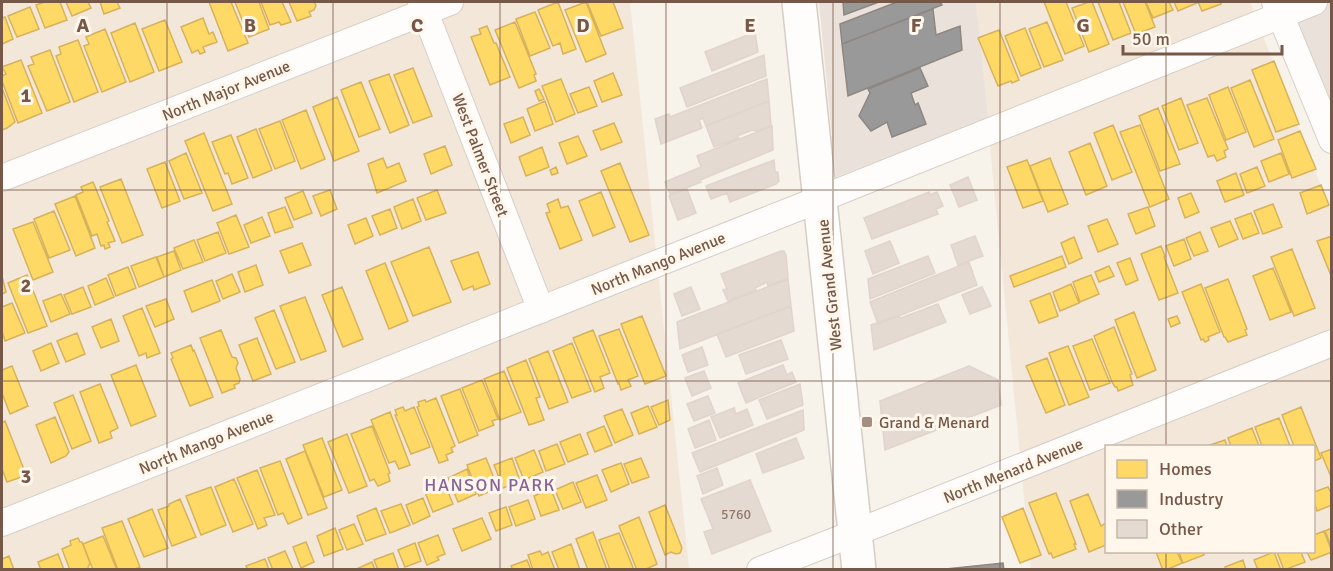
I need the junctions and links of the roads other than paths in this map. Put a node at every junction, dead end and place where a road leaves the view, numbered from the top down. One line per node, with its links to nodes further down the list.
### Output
1 (450, 2): 4 (street, North Major Avenue)
2 (799, 2): 8 (main road, West Grand Avenue)
3 (1314, 2): 5 (street, North Mango Avenue)
4 (423, 6): 7 (street, North Major Avenue); 9 (street, West Palmer Street)
5 (1278, 8): 6 (street); 8 (street, North Mango Avenue)
6 (1332, 140)
7 (2, 178)
8 (820, 199): 9 (street, North Mango Avenue); 12 (main road, West Grand Avenue)
9 (541, 309): 11 (street, North Mango Avenue)
10 (1332, 343): 12 (street, North Menard Avenue)
11 (2, 523)
12 (855, 533): 13 (street, North Menard Avenue); 14 (main road, West Grand Avenue)
13 (760, 570)
14 (859, 570)

